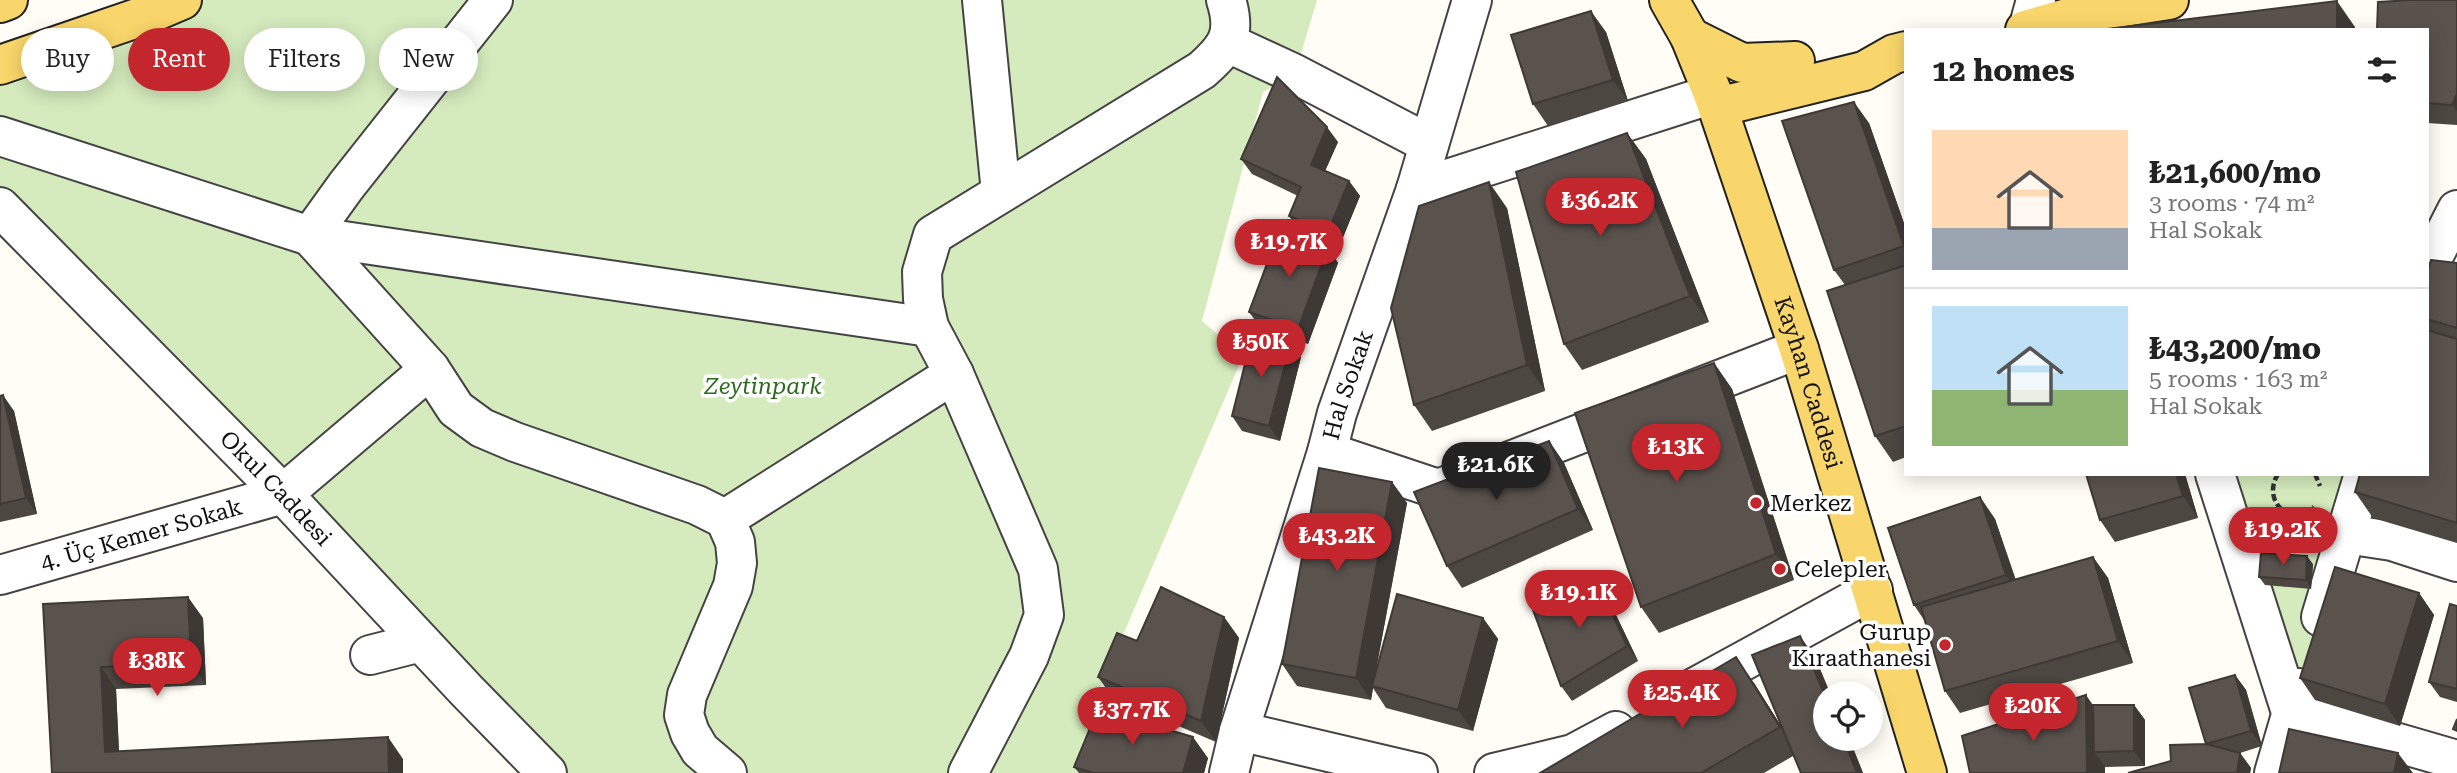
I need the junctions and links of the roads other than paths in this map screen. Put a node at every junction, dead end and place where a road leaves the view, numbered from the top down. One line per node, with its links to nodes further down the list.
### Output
1 (8, 0): 10 (main road)
2 (182, 0): 18 (main road)
3 (493, 0): 26 (street)
4 (982, 0): 23 (street)
5 (1226, 0): 15 (street)
6 (1472, 0): 21 (street, Hal Sokak)
7 (1669, 0): 14 (main road, Kayhan Caddesi)
8 (2036, 0): 12 (street)
9 (2169, 0): 11 (main road)
10 (0, 3)
11 (2087, 21): 13 (main road)
12 (2026, 28)
13 (2034, 28)
14 (1690, 37): 17 (main road); 19 (main road, Kayhan Caddesi)
15 (1228, 43): 21 (street); 23 (street)
16 (1900, 52): 17 (main road); 19 (main road)
17 (1795, 61): 19 (main road)
18 (0, 65)
19 (1713, 95): 22 (street); 29 (main road, Kayhan Caddesi)
20 (0, 136): 26 (street)
21 (1429, 144): 22 (street, Hal Sokak)
22 (1416, 189): 32 (street, Hal Sokak)
23 (1002, 193): 28 (street)
24 (0, 206): 35 (street, Okul Caddesi)
25 (2457, 210): 27 (street)
26 (310, 236): 28 (street); 30 (street)
27 (2435, 264)
28 (929, 327): 31 (street)
29 (1799, 349): 32 (street); 40 (main road, Kayhan Caddesi)
30 (430, 369): 35 (street); 36 (street)
31 (954, 374): 36 (street); 48 (street)
32 (1327, 452): 44 (street, Hal Sokak)
33 (2216, 476): 43 (street)
34 (2363, 476): 37 (street)
35 (283, 494): 39 (street, 4. Üç Kemer Sokak); 41 (street, Okul Caddesi)
36 (725, 519): 47 (street)
37 (2346, 534): 38 (street); 43 (street)
38 (2457, 562)
39 (0, 575)
40 (1873, 590): 51 (street); 52 (main road, Kayhan Caddesi)
41 (421, 642): 42 (street); 46 (street, Okul Caddesi)
42 (370, 655)
43 (2291, 712): 45 (street); 53 (street)
44 (1239, 731): 49 (street, Hal Sokak); 50 (street)
45 (2457, 760)
46 (547, 773)
47 (727, 773)
48 (968, 773)
49 (1229, 773)
50 (1418, 773)
51 (1494, 773)
52 (1927, 773)
53 (2274, 773)

